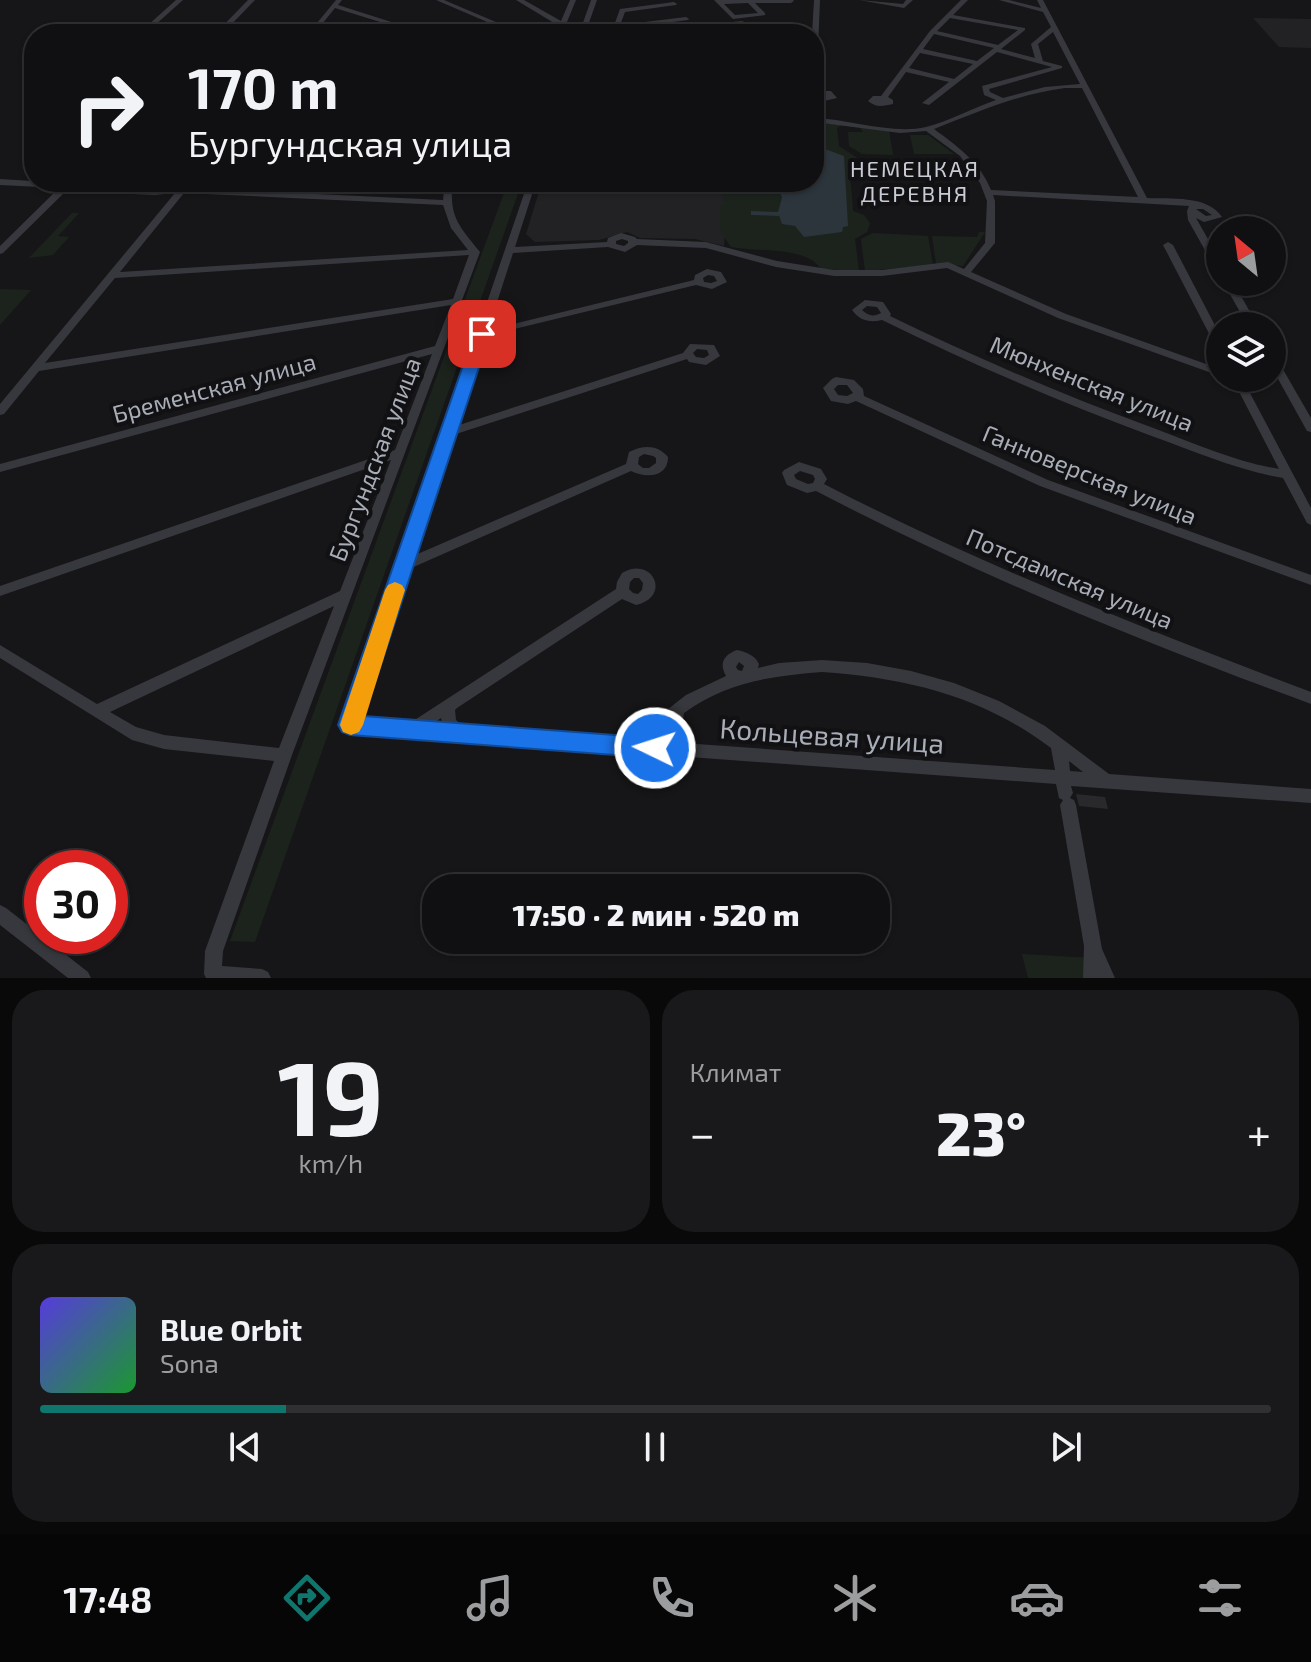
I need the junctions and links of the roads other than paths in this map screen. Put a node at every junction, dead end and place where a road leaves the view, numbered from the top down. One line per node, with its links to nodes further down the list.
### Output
1 (180, 0): 22 (street)
2 (252, 0): 23 (street)
3 (439, 0): 26 (street)
4 (519, 0): 27 (street)
5 (573, 0): 28 (street)
6 (594, 0): 29 (street)
7 (817, 0): 34 (street)
8 (862, 0): 9 (street)
9 (910, 0)
10 (965, 0): 19 (street)
11 (1002, 0): 18 (street)
12 (1040, 0): 18 (street)
13 (718, 1): 14 (street); 14 (street)
14 (749, 1): 15 (street)
15 (791, 1)
16 (672, 2): 20 (street); 30 (street)
17 (337, 3): 24 (street); 25 (street)
18 (1045, 11): 35 (street)
19 (948, 16): 36 (street); 37 (street)
20 (686, 19): 31 (street); 32 (street)
21 (757, 22): 33 (street)
22 (152, 24)
23 (228, 24)
24 (319, 24)
25 (397, 24)
26 (497, 24)
27 (561, 24)
28 (563, 24)
29 (586, 24)
30 (617, 24)
31 (654, 24)
32 (690, 24)
33 (743, 24)
34 (816, 24)
35 (1054, 28): 39 (street); 43 (street)
36 (932, 32): 37 (street); 38 (street)
37 (998, 48): 39 (street); 40 (street)
38 (917, 50): 40 (street); 42 (street)
39 (1040, 62): 41 (street)
40 (979, 63): 44 (street)
41 (1060, 67): 43 (street); 47 (street)
42 (903, 69): 44 (street); 51 (street)
43 (1077, 72): 45 (street)
44 (955, 81): 48 (street)
45 (1085, 86): 47 (street); 61 (street)
46 (824, 97): 50 (street)
47 (1004, 101): 52 (street)
48 (926, 103)
49 (824, 120): 50 (street)
50 (829, 120): 51 (street)
51 (873, 125): 52 (street)
52 (928, 129): 60 (street)
53 (0, 182): 54 (street)
54 (24, 183)
55 (59, 192): 70 (street)
56 (180, 192): 77 (street)
57 (277, 192): 62 (street)
58 (447, 192): 62 (street)
59 (529, 192): 73 (street)
60 (989, 196): 61 (street); 64 (street); 76 (street)
61 (1144, 200): 63 (street)
62 (445, 203): 75 (street)
63 (1203, 206): 64 (street); 66 (street)
64 (1191, 211): 65 (street); 68 (street)
65 (1207, 216)
66 (1214, 216)
67 (1206, 222): 68 (street)
68 (1196, 227): 71 (street)
69 (0, 237): 70 (street)
70 (13, 238): 74 (street)
71 (1206, 244)
72 (1168, 245): 81 (street)
73 (510, 250): 76 (street); 82 (street)
74 (0, 251)
75 (475, 252): 77 (street); 79 (street, Бургундская улица)
76 (965, 273): 86 (street)
77 (112, 275): 85 (street)
78 (698, 282): 82 (street)
79 (457, 301): 83 (street, Бургундская улица); 85 (street)
80 (884, 317): 96 (street, Мюнхенская улица)
81 (1206, 318)
82 (482, 334): 92 (street)
83 (440, 348): 93 (street, Бургундская улица); 95 (street, Бременская улица)
84 (688, 355): 92 (street)
85 (36, 368): 90 (street)
86 (1206, 368)
87 (1286, 384): 91 (street)
88 (1245, 392): 96 (street)
89 (857, 397): 100 (street, Ганноверская улица)
90 (0, 411)
91 (1311, 428)
92 (449, 432): 99 (street)
93 (400, 452): 101 (street); 103 (street, Бургундская улица)
94 (632, 466): 99 (street)
95 (0, 468)
96 (1289, 475): 98 (street)
97 (817, 486): 105 (street, Потсдамская улица)
98 (1311, 520)
99 (403, 566): 109 (street, Кольцевая улица)
100 (1311, 580)
101 (0, 591)
102 (622, 592): 106 (street)
103 (346, 594): 108 (street); 114 (street, Бургундская улица)
104 (0, 651): 108 (street)
105 (1311, 698)
106 (453, 702): 109 (street); 110 (street)
107 (677, 710): 111 (street); 112 (street); 113 (street)
108 (97, 711): 114 (street)
109 (411, 730): 110 (street, Кольцевая улица)
110 (462, 734): 112 (street, Кольцевая улица)
111 (1058, 745): 115 (street); 116 (street)
112 (632, 746): 113 (street, Кольцевая улица)
113 (700, 751): 116 (street, Кольцевая улица)
114 (284, 755): 120 (street, Бургундская улица)
115 (1108, 782): 116 (street, Кольцевая улица); 117 (street, Кольцевая улица)
116 (1065, 792): 119 (street)
117 (1311, 796)
118 (0, 914): 121 (street)
119 (1093, 946): 123 (street); 124 (street)
120 (234, 977): 122 (street)
121 (82, 978)
122 (262, 978)
123 (1092, 978)
124 (1106, 978)

